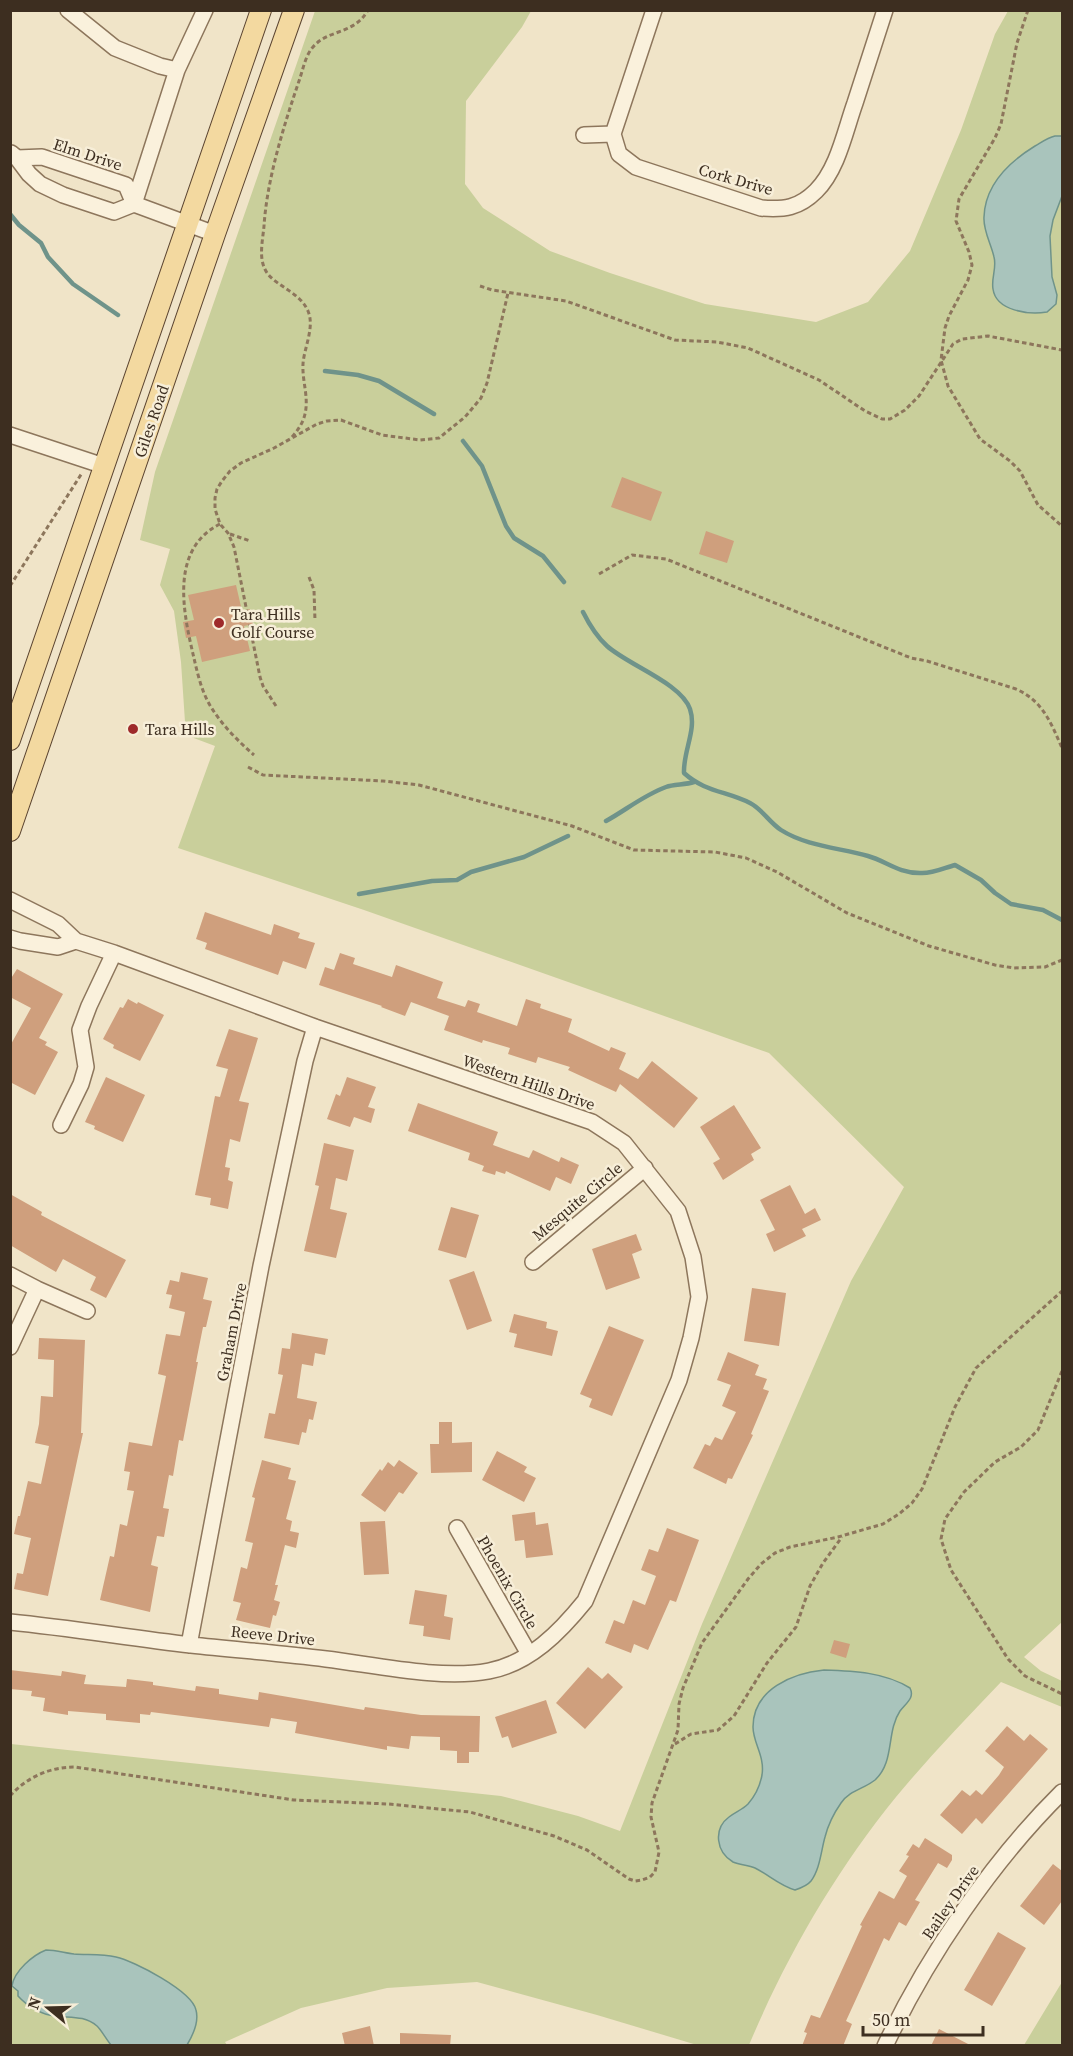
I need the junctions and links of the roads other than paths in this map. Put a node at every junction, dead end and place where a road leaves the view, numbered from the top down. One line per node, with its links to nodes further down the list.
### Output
1 (68, 10): 7 (street)
2 (205, 10): 7 (street)
3 (261, 10): 12 (main road, Giles Road)
4 (294, 10): 13 (main road, Giles Road)
5 (654, 10): 8 (street)
6 (885, 10): 8 (street, Cork Drive)
7 (177, 70): 11 (street)
8 (613, 134): 9 (street)
9 (584, 135)
10 (14, 155): 11 (street, Elm Drive); 11 (street, Elm Drive)
11 (134, 204): 12 (street)
12 (187, 225): 13 (street); 15 (main road, Giles Road)
13 (215, 234): 17 (main road, Giles Road)
14 (10, 435): 15 (street)
15 (97, 464): 16 (main road, Giles Road)
16 (10, 740)
17 (10, 831)
18 (10, 900): 20 (street, Western Hills Drive)
19 (10, 938): 20 (street, Western Hills Drive)
20 (76, 941): 21 (street, Western Hills Drive)
21 (114, 953): 22 (street, Western Hills Drive); 23 (street)
22 (315, 1027): 24 (street, Western Hills Drive); 32 (street, Graham Drive)
23 (61, 1125)
24 (645, 1168): 25 (street, Mesquite Circle); 33 (street, Western Hills Drive)
25 (532, 1262)
26 (10, 1275): 27 (street)
27 (37, 1289): 28 (street); 29 (street)
28 (87, 1311)
29 (10, 1347)
30 (457, 1528): 33 (street, Phoenix Circle)
31 (10, 1622): 32 (street, Reeve Drive)
32 (189, 1645): 33 (street, Reeve Drive)
33 (529, 1654)
34 (1062, 1792): 35 (street, Bailey Drive)
35 (885, 2046)

